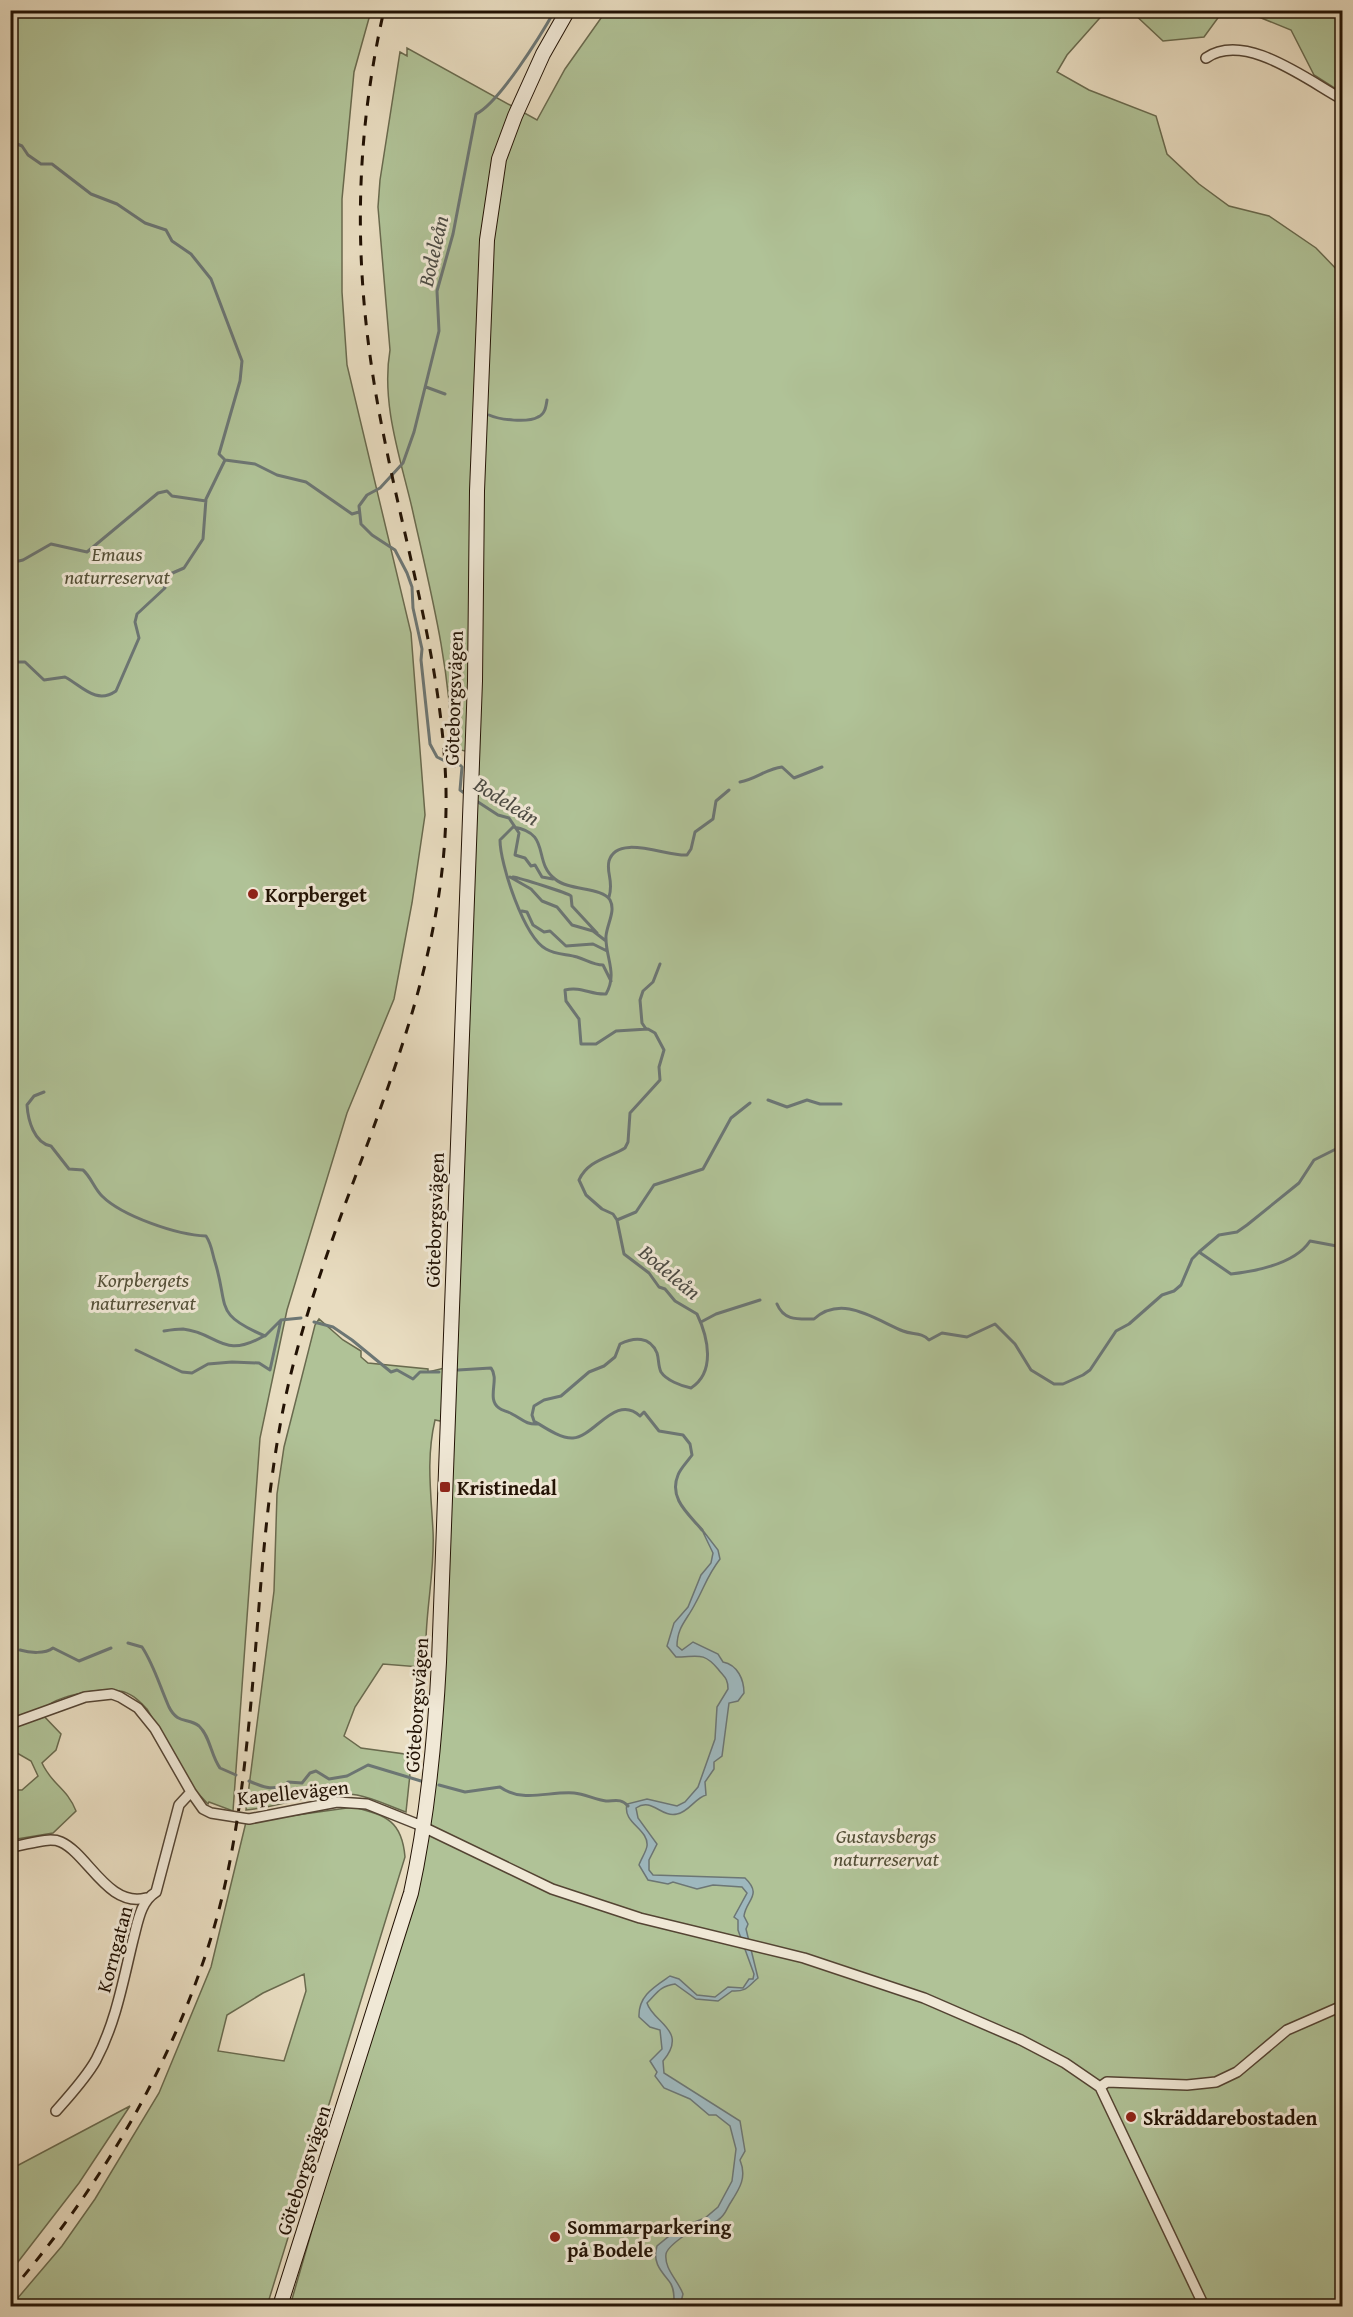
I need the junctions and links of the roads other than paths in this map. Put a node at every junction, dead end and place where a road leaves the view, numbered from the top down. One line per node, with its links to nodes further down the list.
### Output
1 (568, 10): 6 (street, Göteborgsvägen)
2 (1206, 58): 3 (street)
3 (1342, 99)
4 (10, 1724): 5 (street, Kapellevägen)
5 (191, 1792): 6 (street, Kapellevägen); 8 (street, Korngatan)
6 (425, 1828): 10 (street, Kapellevägen); 12 (street, Göteborgsvägen)
7 (10, 1847): 8 (street)
8 (146, 1898): 11 (street, Korngatan)
9 (1342, 2006): 10 (street)
10 (1100, 2087): 13 (street)
11 (56, 2111)
12 (280, 2307)
13 (1204, 2307)

